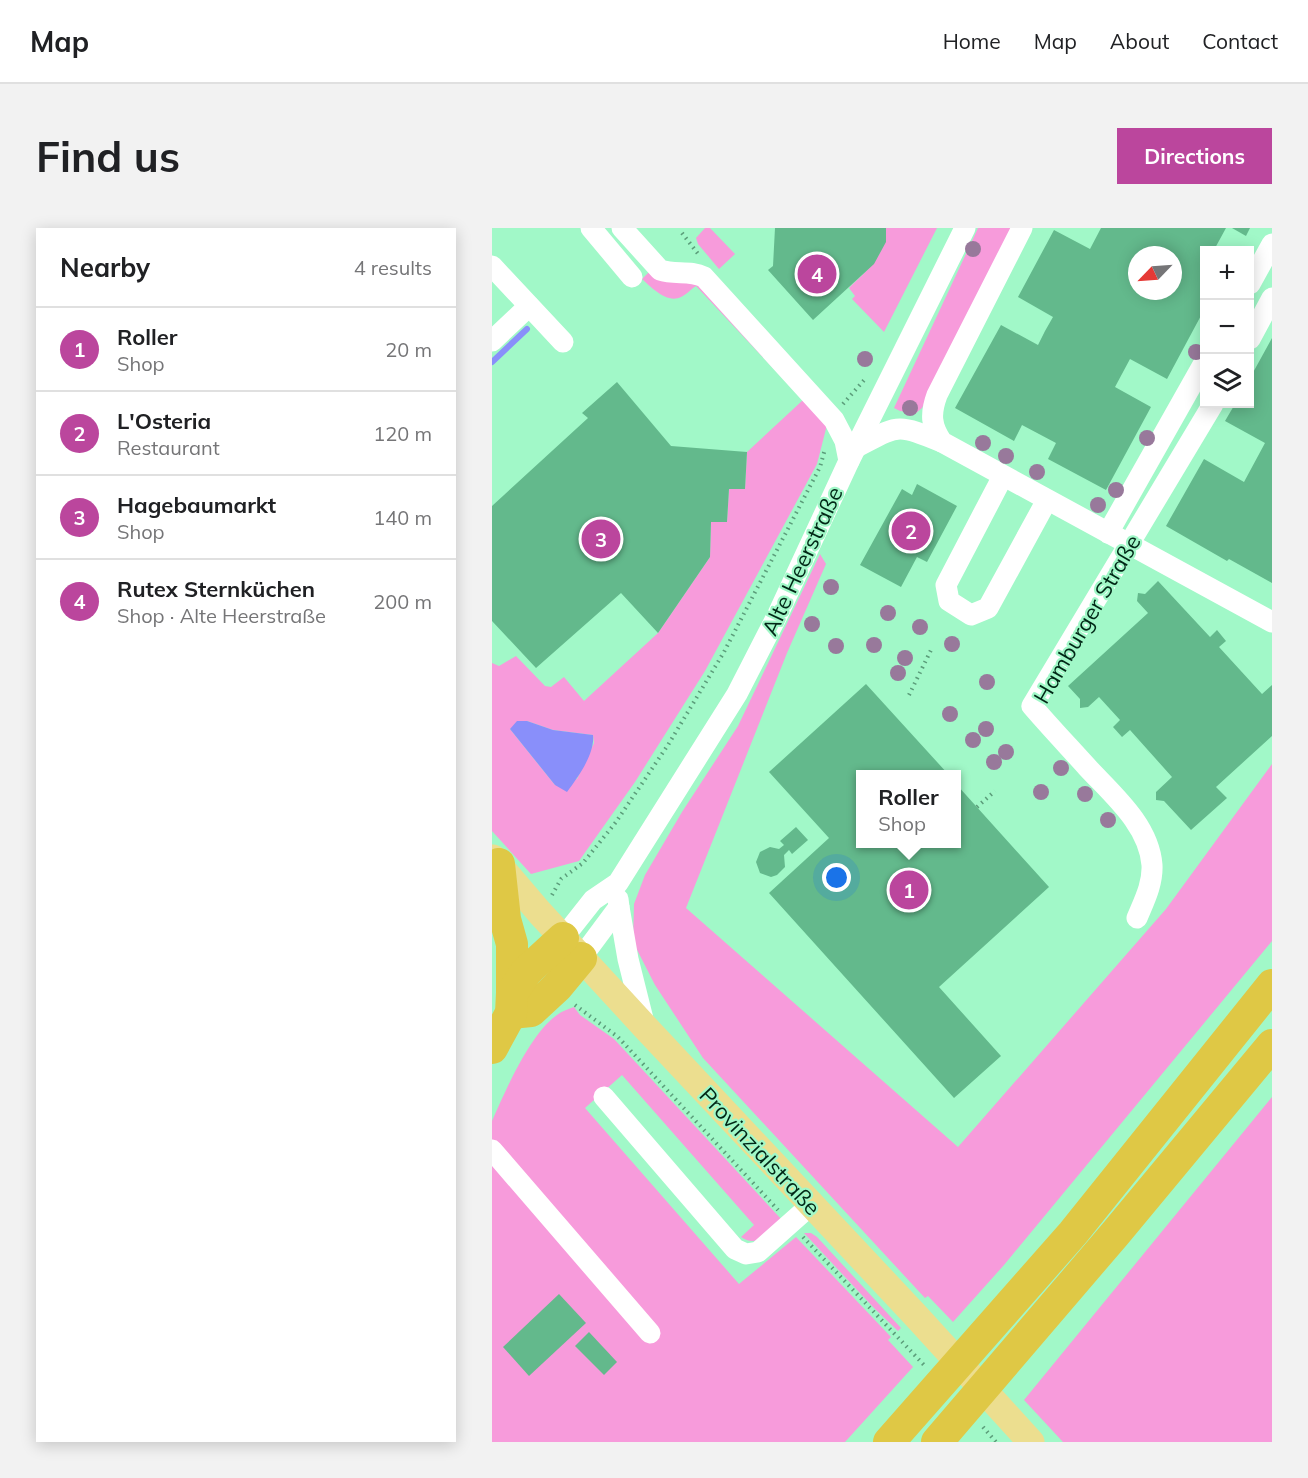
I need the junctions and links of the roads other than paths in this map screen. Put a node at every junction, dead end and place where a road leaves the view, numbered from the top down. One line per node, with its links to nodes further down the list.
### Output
1 (591, 228): 8 (street)
2 (622, 228): 17 (street)
3 (965, 228): 17 (street, Alte Heerstraße)
4 (1022, 228): 16 (street)
5 (1272, 244): 7 (street)
6 (492, 266): 10 (street)
7 (1254, 277)
8 (632, 278)
9 (1272, 298): 11 (street)
10 (529, 306): 12 (street); 13 (street)
11 (1254, 332)
12 (492, 341)
13 (563, 342)
14 (1200, 370): 20 (street)
15 (1211, 408): 21 (street, Hamburger Straße)
16 (942, 442): 17 (street); 18 (street)
17 (852, 455): 24 (street, Alte Heerstraße)
18 (1004, 476): 19 (street); 19 (street)
19 (1047, 500): 20 (street)
20 (1108, 532): 21 (street)
21 (1130, 544): 22 (street); 26 (street, Hamburger Straße)
22 (1272, 622)
23 (495, 861): 27 (main road, Provinzialstraße); 29 (highway)
24 (618, 883): 25 (street); 27 (street, Alte Heerstraße)
25 (619, 908): 27 (street); 30 (street)
26 (1137, 918)
27 (572, 948): 29 (highway); 29 (highway); 30 (main road, Provinzialstraße)
28 (1272, 985): 37 (highway)
29 (512, 1003): 32 (highway)
30 (645, 1028): 35 (main road, Provinzialstraße)
31 (1272, 1045): 38 (highway)
32 (492, 1048)
33 (604, 1098): 35 (street)
34 (492, 1150): 36 (street)
35 (811, 1205): 39 (main road, Provinzialstraße)
36 (650, 1333)
37 (889, 1442)
38 (937, 1442)
39 (1031, 1442)

